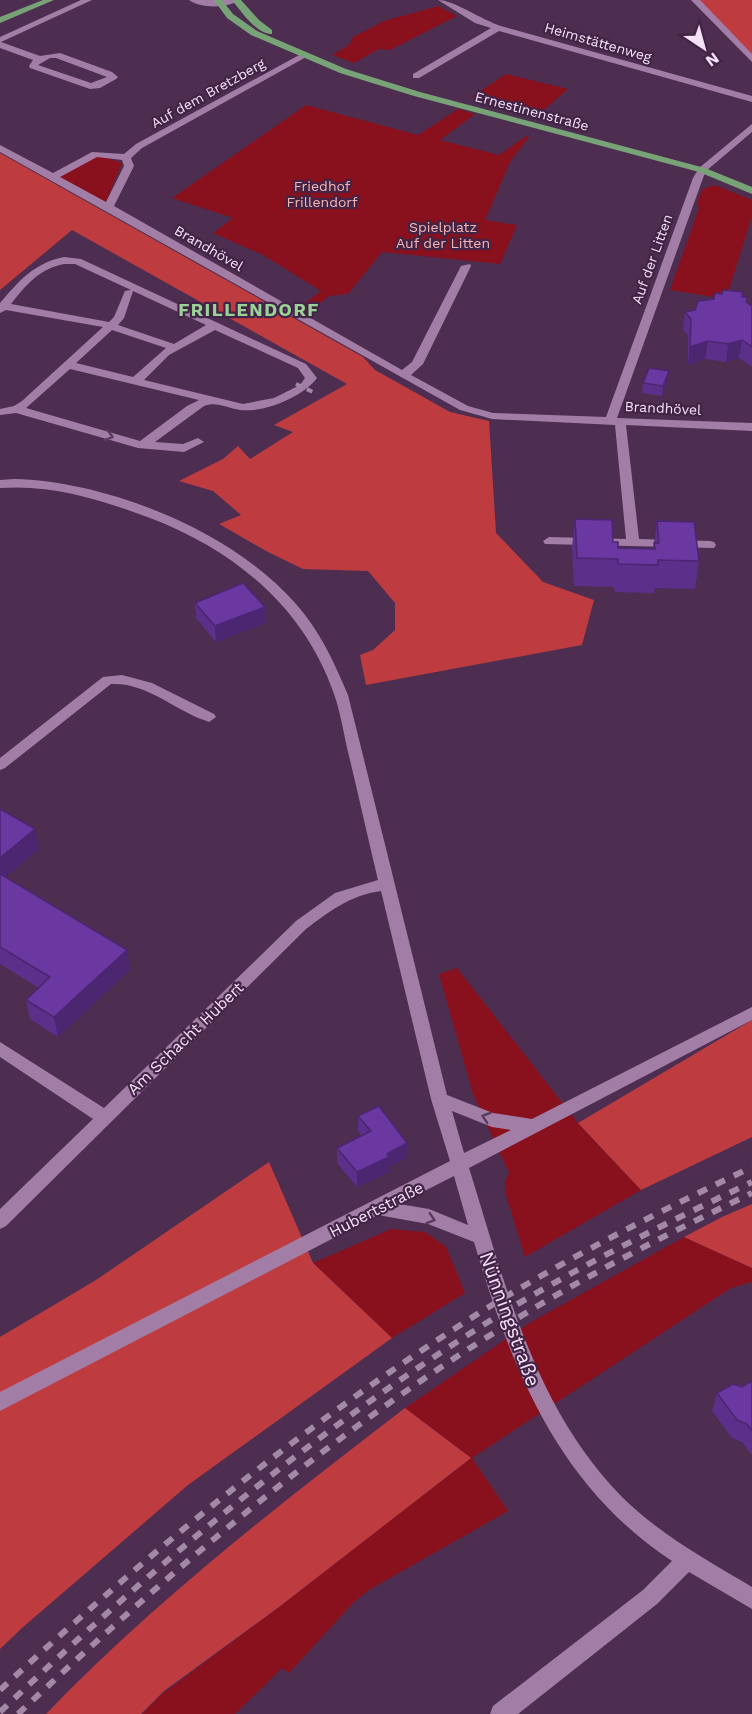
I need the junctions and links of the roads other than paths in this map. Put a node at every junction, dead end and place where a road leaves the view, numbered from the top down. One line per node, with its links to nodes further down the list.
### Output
1 (26, 0): 9 (main road)
2 (50, 0): 11 (main road)
3 (88, 0): 13 (street)
4 (236, 0): 7 (street); 15 (main road, Ernestinenstraße)
5 (442, 0): 12 (street, Heimstättenweg)
6 (695, 0): 17 (street)
7 (219, 1): 8 (street); 10 (main road, Ernestinenstraße)
8 (196, 2): 10 (street)
9 (0, 11)
10 (230, 16): 15 (main road, Ernestinenstraße)
11 (0, 20)
12 (498, 28): 18 (street); 19 (street, Heimstättenweg)
13 (0, 40)
14 (0, 45): 16 (street)
15 (304, 56): 22 (street, Auf dem Bretzberg); 23 (main road, Ernestinenstraße)
16 (40, 59): 16 (street)
17 (752, 59)
18 (417, 76)
19 (752, 99)
20 (752, 127): 23 (street, Auf der Litten)
21 (0, 148): 24 (street, Brandhövel)
22 (126, 157): 24 (street); 26 (street)
23 (702, 170): 25 (main road, Ernestinenstraße); 40 (street, Auf der Litten)
24 (53, 177): 26 (street, Brandhövel)
25 (752, 191)
26 (108, 207): 35 (street, Brandhövel)
27 (466, 266): 35 (street)
28 (132, 289): 29 (street); 30 (street); 31 (street); 32 (street)
29 (2, 308): 31 (street)
30 (215, 325): 33 (street); 37 (street)
31 (96, 326): 32 (street); 34 (street)
32 (108, 329): 33 (street); 34 (street)
33 (173, 347): 36 (street)
34 (71, 361): 36 (street); 38 (street)
35 (403, 375): 40 (street, Brandhövel)
36 (136, 381): 37 (street)
37 (209, 400): 42 (street)
38 (17, 409): 39 (street); 44 (street, one-way to 44)
39 (0, 412)
40 (615, 421): 41 (street, Brandhövel); 48 (street, Auf der Litten)
41 (752, 427)
42 (165, 431): 44 (street); 45 (street)
43 (198, 442): 45 (street)
44 (143, 444): 45 (street)
45 (173, 446)
46 (0, 484): 52 (street)
47 (549, 541): 48 (street)
48 (633, 543): 49 (street)
49 (710, 544)
50 (209, 717): 51 (street)
51 (0, 765)
52 (387, 885): 55 (street); 56 (street, Am Schacht Hubert)
53 (752, 1013): 57 (street, Hubertstraße)
54 (0, 1049): 56 (street)
55 (439, 1099): 57 (street, one-way to 55); 58 (street)
56 (104, 1117): 60 (street, Am Schacht Hubert)
57 (536, 1126): 58 (street, Hubertstraße)
58 (459, 1166): 59 (street, Hubertstraße); 61 (street, Nünningstraße)
59 (379, 1208): 61 (street, one-way to 61); 62 (street, Hubertstraße)
60 (0, 1221)
61 (480, 1237): 63 (street, Nünningstraße)
62 (0, 1402)
63 (687, 1560): 64 (street, Nünningstraße); 65 (street)
64 (752, 1599)
65 (501, 1714)

